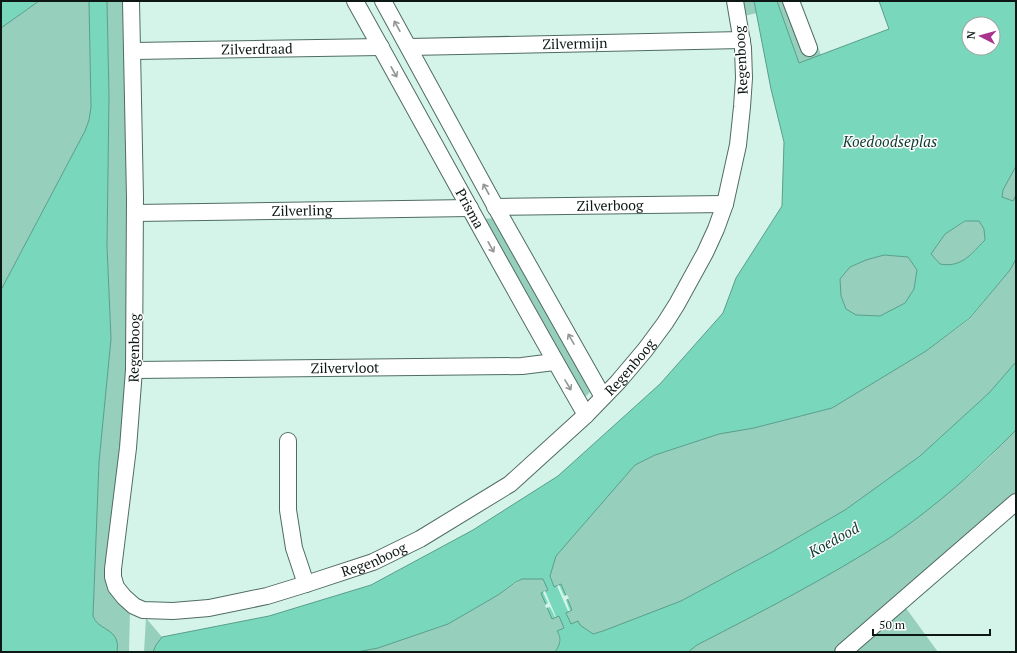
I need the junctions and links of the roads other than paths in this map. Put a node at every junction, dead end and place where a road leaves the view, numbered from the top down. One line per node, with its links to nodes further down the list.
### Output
1 (131, 1): 10 (street, Regenboog)
2 (355, 1): 7 (street, Prisma)
3 (383, 1): 8 (street, Prisma, one-way to 3)
4 (735, 1): 6 (street, Regenboog)
5 (791, 1): 9 (street)
6 (742, 40): 8 (street, Zilvermijn); 11 (street, Regenboog)
7 (381, 47): 10 (street, Zilverdraad); 13 (street, Prisma, one-way to 13)
8 (409, 47): 12 (street, Prisma, one-way to 8)
9 (809, 48)
10 (133, 51): 14 (street, Regenboog)
11 (725, 204): 12 (street, Zilverboog); 17 (street, Regenboog)
12 (495, 207): 17 (street, Prisma, one-way to 12)
13 (470, 208): 14 (street, Zilverling); 15 (street, Prisma, one-way to 15)
14 (135, 213): 16 (street, Regenboog)
15 (554, 362): 16 (street, Zilvervloot); 18 (street, Prisma, one-way to 18)
16 (134, 370): 21 (street, Regenboog)
17 (603, 398): 18 (street, Regenboog)
18 (586, 415): 21 (street, Regenboog)
19 (288, 441): 21 (street)
20 (1016, 502): 22 (street)
21 (306, 584)
22 (842, 652)

